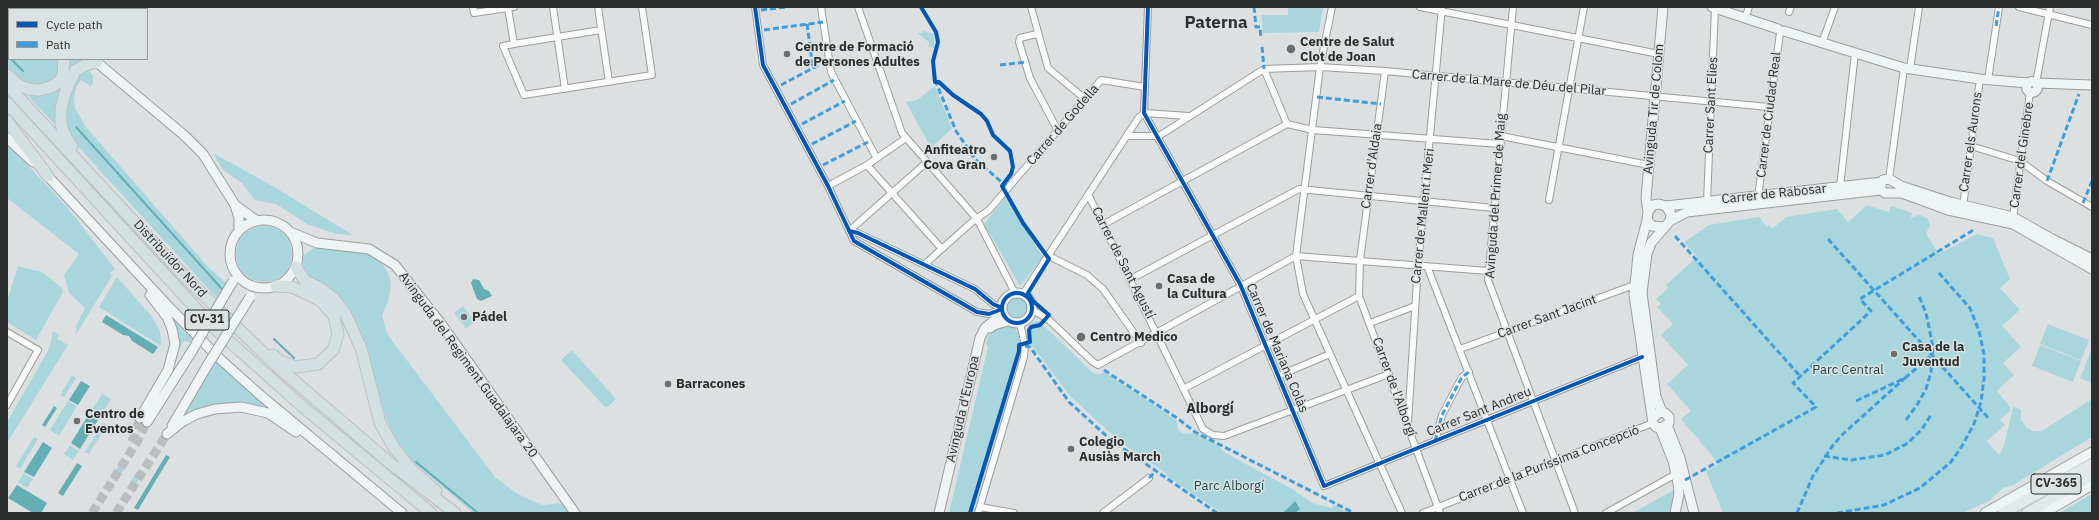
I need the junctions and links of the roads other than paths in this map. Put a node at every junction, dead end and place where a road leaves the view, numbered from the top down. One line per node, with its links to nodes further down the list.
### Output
1 (553, 7): 31 (street)
2 (598, 7): 28 (street)
3 (642, 7): 46 (street)
4 (755, 7): 84 (street)
5 (821, 7): 75 (street)
6 (858, 7): 70 (street)
7 (1031, 7): 30 (street)
8 (1148, 7): 51 (street)
9 (1332, 7): 39 (street)
10 (1420, 7): 22 (street)
11 (1513, 7): 26 (street, Avinguda del Primer de Maig)
12 (1584, 7): 32 (street)
13 (1663, 7): 36 (street, Avinguda Tir de Colom)
14 (1749, 7): 25 (street)
15 (1835, 7): 33 (street)
16 (1919, 7): 41 (street)
17 (1999, 7): 45 (street, Carrer els Aurons)
18 (2019, 7): 24 (street)
19 (2050, 7): 24 (street, Carrer del Ginebre)
20 (511, 8): 23 (street); 34 (street)
21 (1714, 8): 25 (street); 56 (street, Carrer Sant Elies)
22 (1442, 9): 26 (street); 44 (street, Carrer de Mallent i Meri)
23 (474, 10)
24 (2048, 15): 27 (street); 49 (street, Carrer del Ginebre)
25 (1745, 18): 29 (street)
26 (1511, 25): 32 (street); 47 (street, Avinguda del Primer de Maig)
27 (2092, 25)
28 (601, 30): 31 (street); 46 (street)
29 (1780, 31): 33 (street); 58 (street, Carrer de Ciudad Real)
30 (1037, 34): 55 (street); 64 (street)
31 (557, 37): 34 (street); 52 (street)
32 (1578, 38): 36 (street); 53 (street)
33 (1822, 43): 35 (street)
34 (514, 44): 52 (street)
35 (1855, 53): 41 (street); 85 (street)
36 (1659, 54): 54 (street, Avinguda Tir de Colom)
37 (64, 60): 43 (highway)
38 (95, 61): 81 (highway); 94 (street)
39 (1320, 66): 40 (street, Carrer de la Mare de Déu del Pilar); 42 (street, Carrer de la Mare de Déu del Pilar); 63 (street)
40 (1264, 69): 60 (street, Carrer de la Mare de Déu del Pilar); 62 (street)
41 (1907, 69): 45 (street); 83 (street)
42 (1385, 71): 44 (street, Carrer de la Mare de Déu del Pilar); 67 (street, Carrer d'Aldaia)
43 (7, 76)
44 (1436, 76): 47 (street, Carrer de la Mare de Déu del Pilar); 71 (street, Carrer de Mallent i Meri)
45 (1984, 80): 49 (street); 73 (street, Carrer els Aurons)
46 (609, 82): 52 (street)
47 (1506, 83): 53 (street, Carrer de la Mare de Déu del Pilar); 68 (street, Avinguda del Primer de Maig)
48 (7, 85): 81 (highway, Distribuïdor Nord / CV-31)
49 (2032, 85): 50 (street); 76 (street, Carrer del Ginebre)
50 (2092, 85)
51 (1145, 87): 55 (street, Carrer de Godella); 59 (street)
52 (565, 89)
53 (1570, 89): 54 (street, Carrer de la Mare de Déu del Pilar); 74 (street)
54 (1655, 97): 56 (street, Carrer de la Mare de Déu del Pilar); 79 (street, Avinguda Tir de Colom)
55 (1085, 99): 64 (street, Carrer de Godella)
56 (1710, 102): 58 (street, Carrer de la Mare de Déu del Pilar); 93 (street, Carrer Sant Elies)
57 (7, 103): 177 (highway, Distribuïdor Nord / CV-31)
58 (1770, 108): 90 (street, Carrer de Ciudad Real)
59 (1144, 113): 60 (street); 65 (street); 66 (street, Carrer de Mariana Colàs)
60 (1189, 116): 66 (street, Carrer de la Mare de Déu del Pilar)
61 (7, 121): 80 (highway)
62 (1287, 124): 63 (street); 82 (street)
63 (1313, 130): 67 (street); 86 (street)
64 (1058, 131): 100 (street, Carrer de Godella)
65 (1128, 136): 66 (street); 89 (street)
66 (1159, 136): 82 (street, Carrer de Mariana Colàs)
67 (1376, 136): 71 (street); 88 (street, Carrer d'Aldaia)
68 (1501, 136): 72 (street, Avinguda del Primer de Maig); 74 (street)
69 (7, 138): 80 (street)
70 (906, 138): 75 (street); 77 (street)
71 (1431, 139): 72 (street); 92 (street, Carrer de Mallent i Meri)
72 (1500, 144): 98 (street, Avinguda del Primer de Maig)
73 (1970, 146): 76 (street); 96 (street, Carrer els Aurons)
74 (1559, 148): 79 (street); 91 (street)
75 (876, 157): 78 (street)
76 (2020, 161): 97 (street); 102 (street, Carrer del Ginebre)
77 (927, 162): 87 (street); 100 (street)
78 (867, 165): 84 (street); 87 (street)
79 (1649, 165): 99 (street, Avinguda Tir de Colom)
80 (48, 176): 116 (street)
81 (98, 182): 134 (highway, Distribuïdor Nord / CV-31)
82 (1183, 182): 103 (street); 108 (street, Carrer de Mariana Colàs)
83 (1887, 183): 85 (street, Carrer de Rabosar); 96 (street, Carrer de Rabosar); 102 (street); 104 (street, Carrer de Rabosar)
84 (828, 186): 106 (street)
85 (1840, 187): 90 (street, Carrer de Rabosar)
86 (1305, 189): 88 (street); 108 (street); 113 (street)
87 (892, 193): 106 (street); 110 (street)
88 (1368, 195): 92 (street); 115 (street, Carrer d'Aldaia)
89 (1089, 196): 103 (street, Carrer de Sant Agustí); 112 (street)
90 (1758, 196): 93 (street, Carrer de Rabosar)
91 (1549, 200)
92 (1424, 201): 98 (street); 118 (street, Carrer de Mallent i Meri)
93 (1707, 202): 95 (street, Carrer de Rabosar)
94 (235, 205): 101 (street); 105 (street)
95 (1666, 206): 99 (street); 104 (street)
96 (1963, 206): 102 (street, Carrer de Rabosar)
97 (2092, 207)
98 (1494, 208): 123 (street, Avinguda del Primer de Maig)
99 (1648, 216): 104 (street); 125 (street)
100 (977, 219): 110 (street, Carrer de Godella); 129 (street)
101 (257, 221): 105 (street); 107 (street)
102 (2013, 221): 114 (street); 121 (street)
103 (1104, 224): 124 (street, Carrer de Sant Agustí)
104 (1667, 224): 155 (street)
105 (239, 231): 122 (street)
106 (849, 231): 117 (street); 132 (street)
107 (290, 232): 109 (street, Avinguda del Regiment Guadalajara 20); 111 (street)
108 (1213, 235): 124 (street); 127 (street, Carrer de Mariana Colàs)
109 (316, 243): 111 (street); 179 (street, Avinguda del Regiment Guadalajara 20)
110 (942, 249): 117 (street, Carrer de Godella)
111 (299, 253): 119 (street)
112 (1049, 256): 129 (street); 142 (street)
113 (1296, 256): 115 (street); 127 (street); 135 (street)
114 (2092, 259)
115 (1360, 260): 118 (street); 130 (street, Carrer de l'Alborgí)
116 (126, 261): 122 (street, bridge); 166 (street)
117 (925, 264): 132 (street)
118 (1418, 265): 120 (street); 131 (street, Carrer de Mallent i Meri)
119 (296, 266): 126 (street); 178 (highway)
120 (1428, 266): 123 (street); 144 (street)
121 (2092, 269)
122 (235, 271): 128 (street)
123 (1488, 271): 139 (street, Avinguda del Primer de Maig)
124 (1131, 279): 141 (street, Carrer de Sant Agustí)
125 (1634, 285): 139 (street, Carrer Sant Jacint); 146 (street)
126 (276, 286): 128 (street); 134 (highway)
127 (1241, 287): 141 (street); 143 (street, Carrer de Mariana Colàs)
128 (260, 288): 166 (street, bridge)
129 (1019, 293): 132 (street); 133 (street)
130 (1359, 296): 135 (street); 137 (street, Carrer de l'Alborgí)
131 (1415, 306): 137 (street); 158 (street, Carrer de Mallent i Meri)
132 (1002, 310): 136 (street); 180 (street, Avinguda d'Europa)
133 (1033, 310): 138 (street); 142 (street)
134 (221, 312): 178 (highway, Distribuïdor Nord / CV-31)
135 (1314, 320): 143 (street); 145 (street)
136 (1008, 321): 138 (street); 181 (street, Avinguda d'Europa)
137 (1370, 323): 148 (street, Carrer de l'Alborgí)
138 (1020, 324): 174 (street)
139 (1506, 331): 144 (street, Carrer Sant Jacint); 152 (street, Avinguda del Primer de Maig)
140 (7, 332): 153 (street)
141 (1158, 334): 142 (street); 150 (street, Carrer de Sant Agustí)
142 (1141, 343)
143 (1266, 346): 149 (street, Carrer de Mariana Colàs); 150 (street)
144 (1460, 349): 147 (street)
145 (1330, 354): 149 (street); 151 (street)
146 (1642, 357): 152 (street, Carrer Sant Andreu); 157 (street)
147 (1469, 372): 156 (street); 159 (street)
148 (1389, 374): 151 (street); 158 (street, Carrer de l'Alborgí)
149 (1278, 376): 154 (street, Carrer de Mariana Colàs)
150 (1184, 390): 154 (street, Carrer de Sant Agustí)
151 (1346, 390): 154 (street); 164 (street)
152 (1532, 401): 156 (street, Carrer Sant Andreu); 163 (street, Avinguda del Primer de Maig)
153 (7, 405)
154 (1292, 410): 172 (street, Carrer de Mariana Colàs)
155 (1662, 412): 157 (street); 157 (street)
156 (1487, 420): 159 (street, Carrer Sant Andreu); 170 (street)
157 (1659, 424): 163 (street, Carrer de la Puríssima Concepció); 167 (street); 190 (street)
158 (1408, 425): 160 (street, Carrer de l'Alborgí)
159 (1436, 441): 160 (street, Carrer Sant Andreu)
160 (1416, 449): 164 (street, Carrer Sant Andreu); 175 (street, Carrer de l'Alborgí)
161 (2092, 452): 191 (street)
162 (2092, 459): 173 (main road)
163 (1555, 462): 170 (street, Carrer de la Puríssima Concepció); 187 (street, Avinguda del Primer de Maig)
164 (1379, 464): 172 (street, Carrer Sant Andreu); 184 (street)
165 (2092, 464): 173 (main road, CV-365)
166 (347, 467): 176 (street)
167 (1676, 474): 188 (street); 189 (street)
168 (2092, 475): 193 (main road, CV-365)
169 (1149, 478): 183 (street)
170 (1510, 479): 175 (street, Carrer de la Puríssima Concepció); 186 (street)
171 (2092, 485): 194 (street)
172 (1324, 486)
173 (2020, 504): 192 (main road, CV-365)
174 (979, 510): 182 (street)
175 (1439, 510): 185 (street, Carrer de la Puríssima Concepció)
176 (402, 513)
177 (431, 513)
178 (456, 513)
179 (576, 513)
180 (938, 513)
181 (943, 513)
182 (1014, 513)
183 (1103, 513)
184 (1402, 513)
185 (1423, 513)
186 (1523, 513)
187 (1575, 513)
188 (1606, 513)
189 (1674, 513)
190 (1694, 513)
191 (1985, 513)
192 (2003, 513)
193 (2027, 513)
194 (2044, 513)

